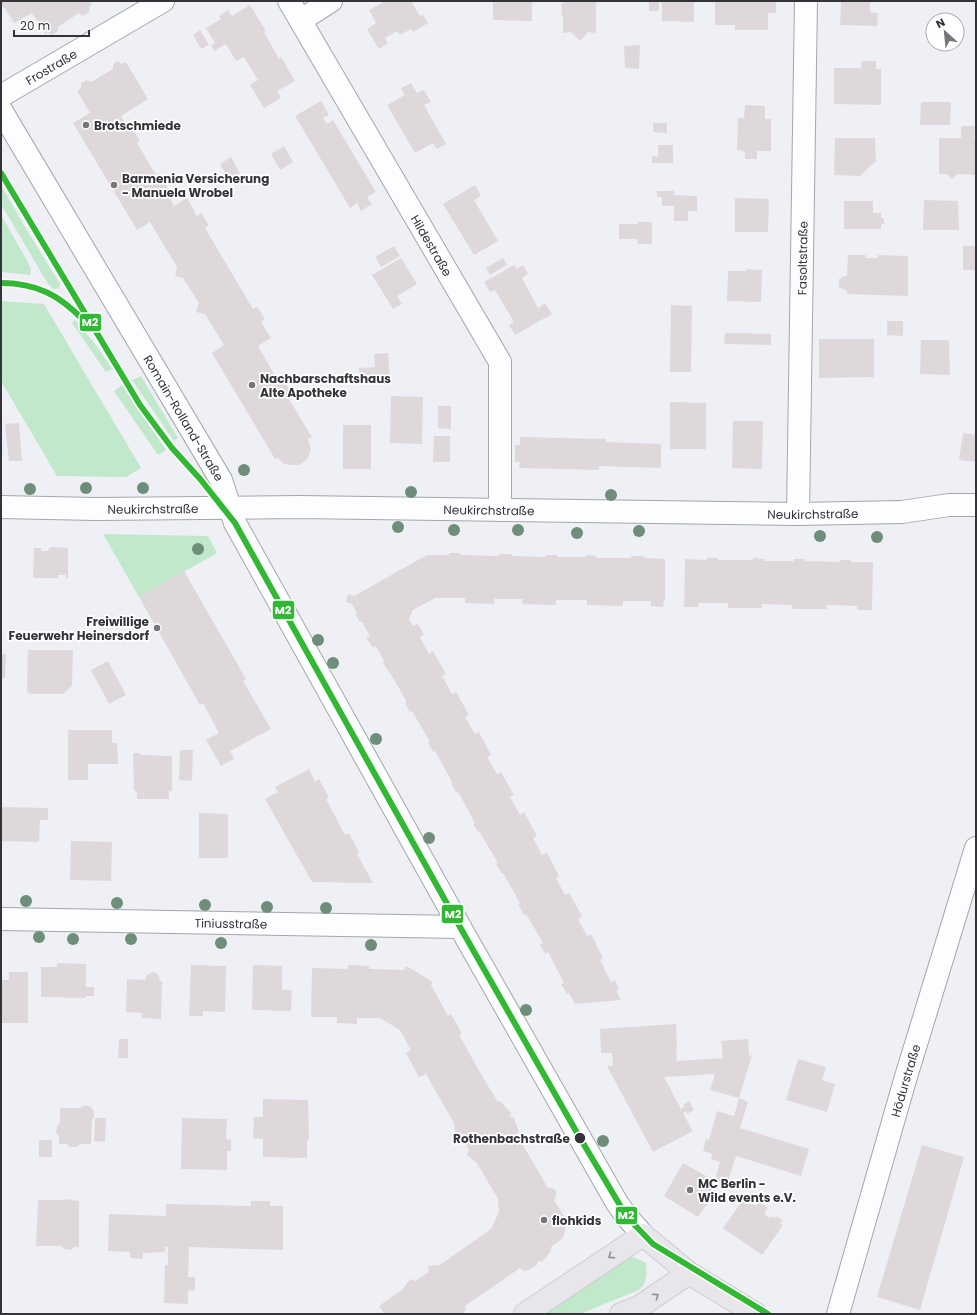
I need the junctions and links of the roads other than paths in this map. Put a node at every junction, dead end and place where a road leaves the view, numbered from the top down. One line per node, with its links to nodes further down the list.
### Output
1 (163, 1): 6 (street, Frostraße)
2 (289, 1): 5 (street, Hildestraße)
3 (331, 1): 5 (street)
4 (806, 1): 12 (street, Fasoltstraße)
5 (301, 20): 11 (street, Hildestraße)
6 (1, 96)
7 (1, 110): 10 (street, Romain-Rolland-Straße)
8 (976, 506): 12 (street, Neukirchstraße)
9 (1, 507): 10 (street, Neukirchstraße)
10 (230, 508): 11 (street, Neukirchstraße); 15 (street, Romain-Rolland-Straße)
11 (500, 510): 12 (street, Neukirchstraße)
12 (798, 514)
13 (976, 848): 21 (street, Hödurstraße)
14 (1, 919): 15 (street, Tiniusstraße)
15 (460, 927): 16 (street, Romain-Rolland-Straße)
16 (643, 1235): 17 (main road, Romain-Rolland-Straße); 18 (main road, one-way to 18)
17 (689, 1273): 19 (main road, one-way to 17); 20 (main road, Romain-Rolland-Straße)
18 (525, 1314)
19 (622, 1314)
20 (756, 1314)
21 (838, 1314)

